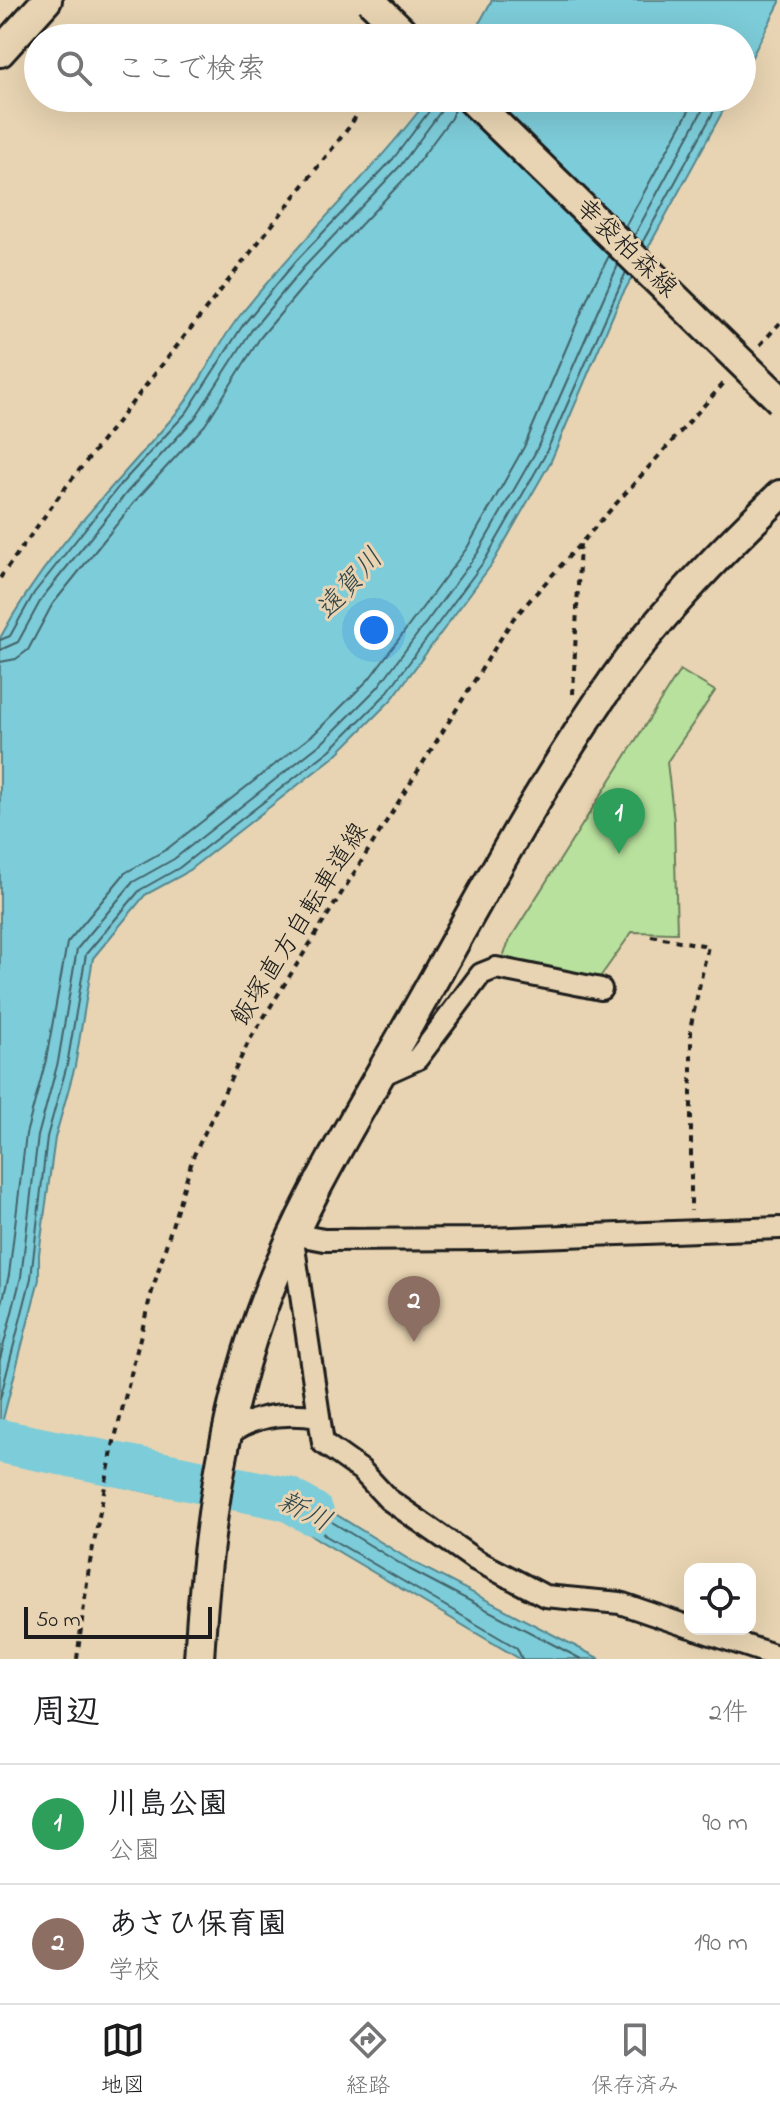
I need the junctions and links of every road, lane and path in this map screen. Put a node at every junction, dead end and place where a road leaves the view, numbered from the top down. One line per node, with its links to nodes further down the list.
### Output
1 (47, 0): 3 (street)
2 (370, 0): 4 (street, bridge)
3 (25, 24)
4 (395, 24)
5 (24, 25): 6 (street)
6 (0, 52)
7 (358, 112): 15 (path)
8 (484, 112): 12 (street, 幸袋柏森線, bridge)
9 (780, 323): 10 (path)
10 (759, 346)
11 (728, 379): 14 (path, 飯塚直方自転車道線)
12 (780, 400)
13 (780, 495): 19 (street)
14 (580, 542): 16 (path); 28 (path, 飯塚直方自転車道線)
15 (0, 578)
16 (573, 697)
17 (651, 936): 21 (path)
18 (601, 989): 19 (street)
19 (379, 1076): 22 (street)
20 (780, 1228): 21 (street)
21 (692, 1232): 22 (street)
22 (292, 1234): 23 (street); 24 (street)
23 (319, 1417): 24 (street); 25 (street)
24 (228, 1435): 29 (street)
25 (684, 1625)
26 (714, 1635): 27 (street)
27 (780, 1657)
28 (77, 1659)
29 (199, 1659)

